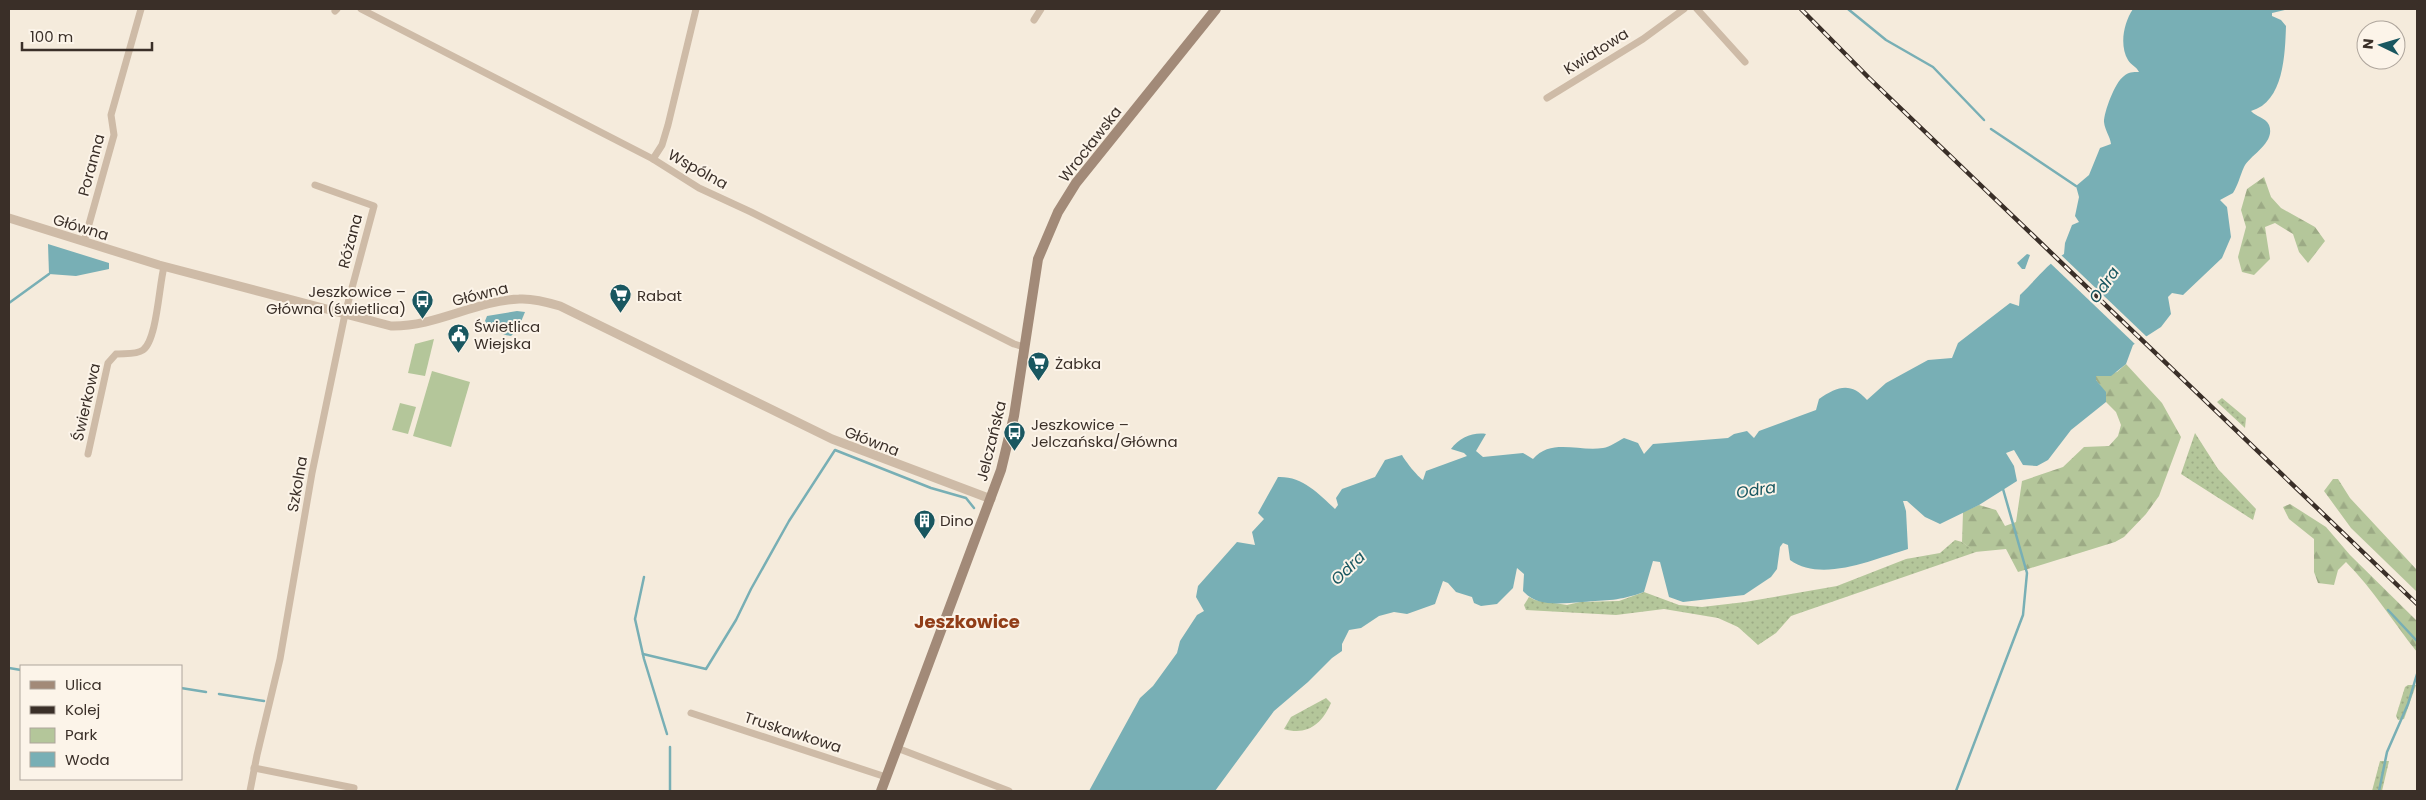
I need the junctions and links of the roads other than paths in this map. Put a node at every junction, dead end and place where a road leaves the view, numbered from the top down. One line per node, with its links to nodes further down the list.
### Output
1 (141, 9): 14 (street, Poranna)
2 (361, 9): 11 (street, Wspólna)
3 (696, 9): 11 (street)
4 (1041, 9): 8 (street)
5 (1215, 9): 17 (main road, Wrocławska)
6 (1684, 9): 10 (street, Kwiatowa)
7 (1696, 9): 9 (street)
8 (1034, 20)
9 (1745, 62)
10 (1546, 98)
11 (653, 159): 18 (street, Wspólna)
12 (315, 185): 16 (street, Różana)
13 (9, 218): 14 (street, Główna)
14 (84, 242): 15 (street, Główna)
15 (164, 267): 16 (street, Główna); 19 (street, Świerkowa)
16 (345, 314): 20 (street, Główna); 23 (street, Szkolna)
17 (1028, 319): 18 (main road, Jelczańska)
18 (1024, 347): 20 (main road, Jelczańska)
19 (88, 454)
20 (991, 499): 22 (main road, Jelczańska)
21 (691, 713): 24 (street, Truskawkowa)
22 (897, 748): 24 (main road, Jelczańska); 28 (street)
23 (254, 768): 25 (street); 26 (street, Szkolna)
24 (886, 777): 27 (main road, Jelczańska)
25 (354, 788)
26 (250, 791)
27 (881, 791)
28 (1009, 791)

